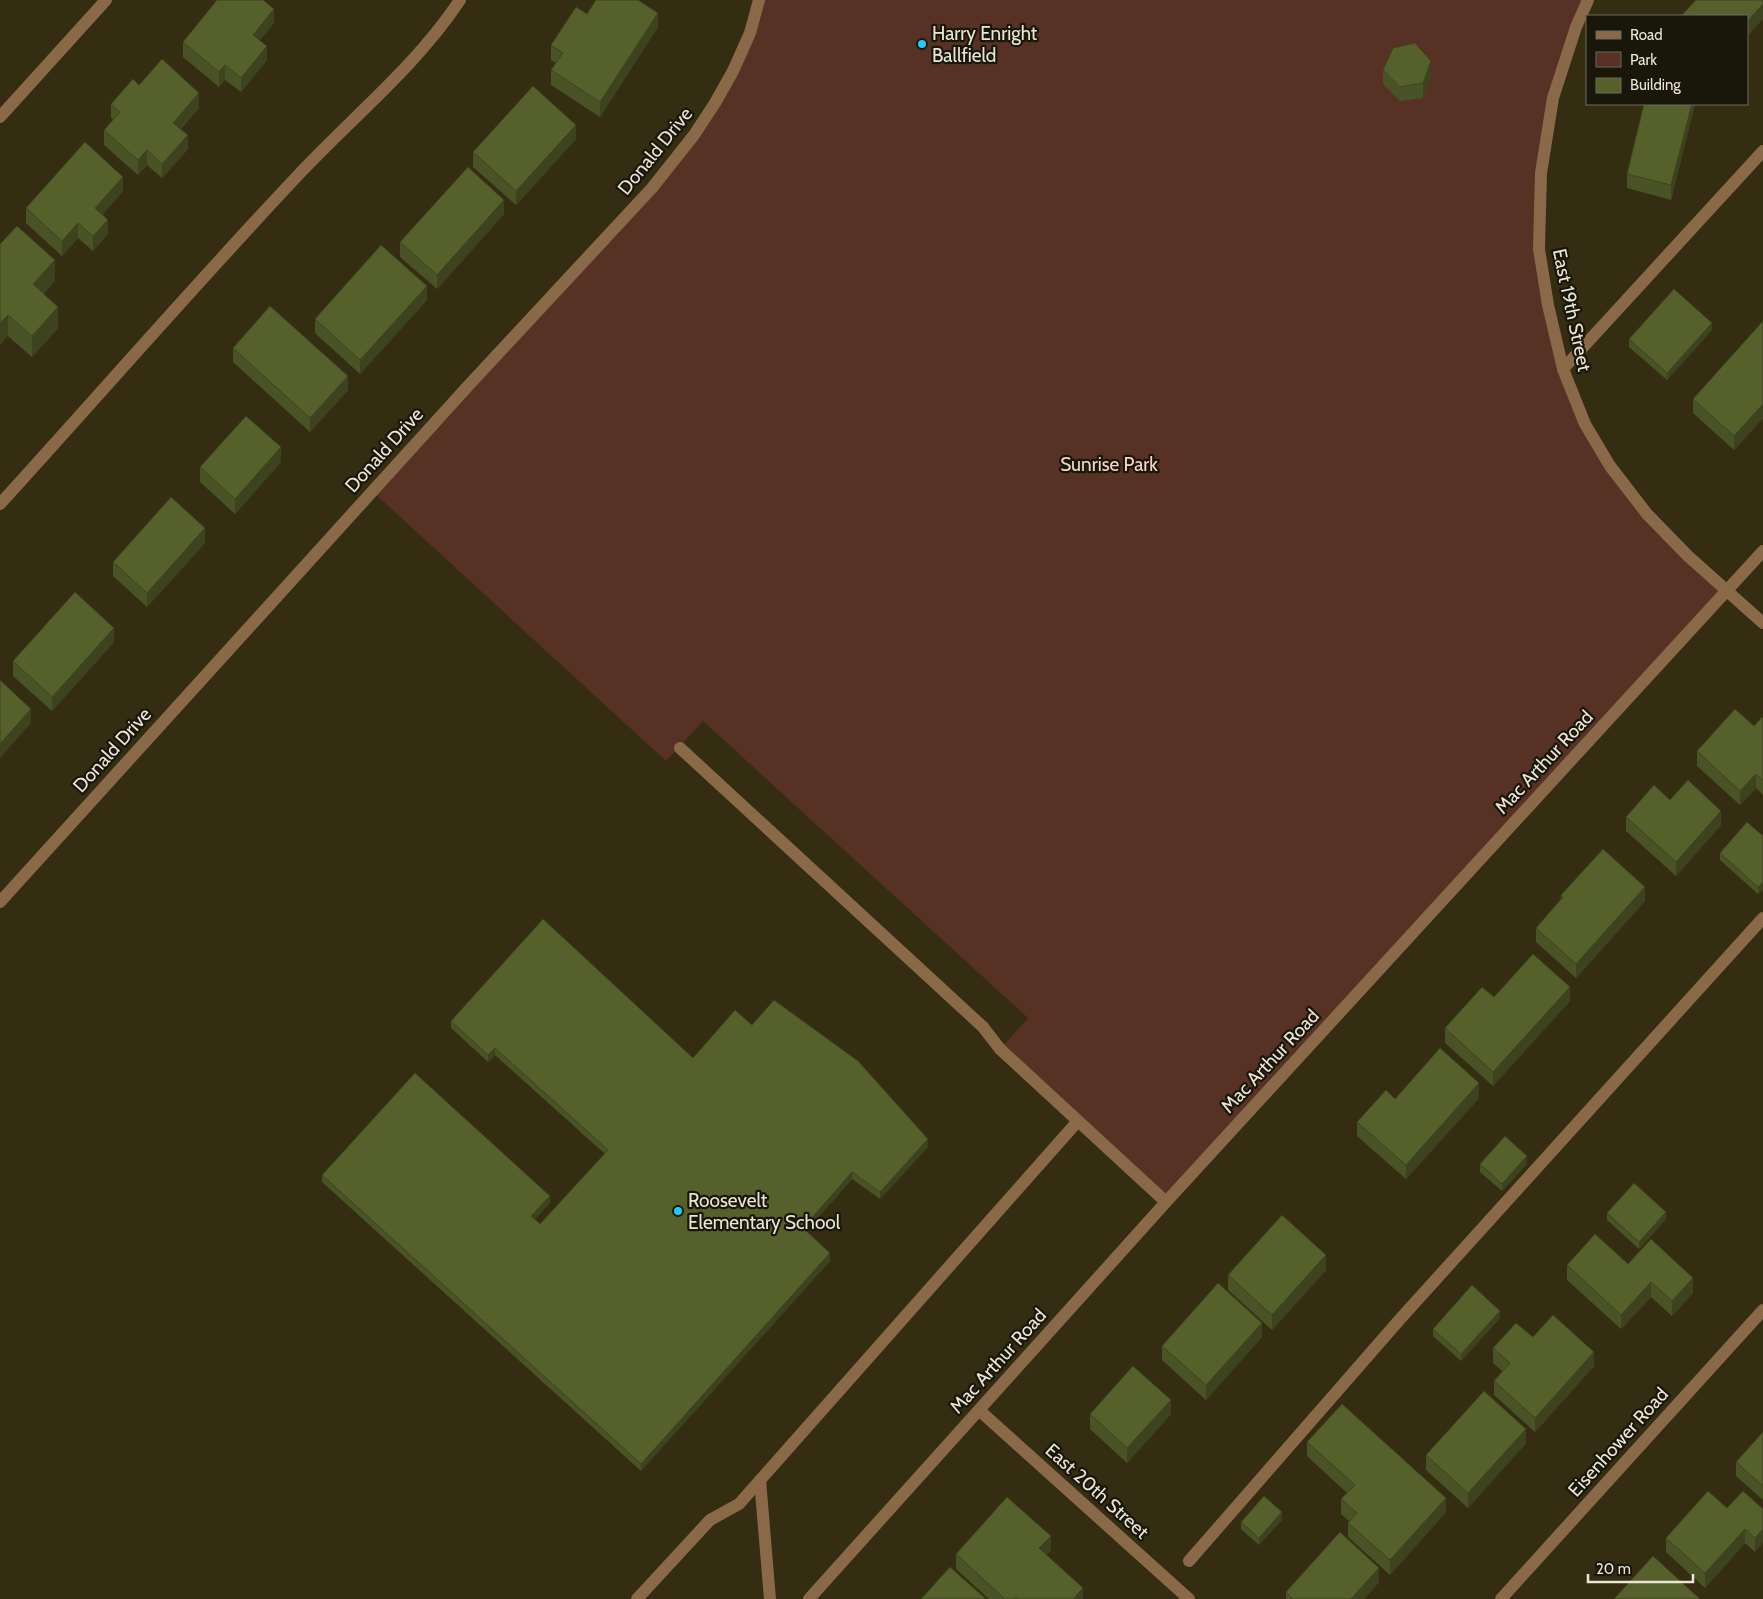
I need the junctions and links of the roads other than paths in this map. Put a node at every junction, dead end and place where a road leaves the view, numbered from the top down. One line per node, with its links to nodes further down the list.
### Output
1 (106, 0): 5 (street)
2 (460, 0): 8 (street)
3 (759, 0): 13 (street, Donald Drive)
4 (1588, 0): 7 (street, East 19th Street)
5 (0, 117)
6 (1763, 151): 7 (street)
7 (1562, 369): 10 (street, East 19th Street)
8 (0, 504)
9 (1763, 552): 10 (street, Mac Arthur Road)
10 (1728, 591): 11 (street, East 19th Street); 16 (street, Mac Arthur Road)
11 (1763, 623)
12 (680, 748): 15 (street)
13 (0, 902)
14 (1763, 918): 20 (street)
15 (1078, 1121): 16 (street); 19 (street)
16 (1166, 1202): 18 (street, Mac Arthur Road)
17 (1763, 1310): 25 (street, Eisenhower Road)
18 (980, 1411): 23 (street, Mac Arthur Road); 24 (street, East 20th Street)
19 (760, 1480): 21 (street); 22 (street)
20 (1188, 1561)
21 (637, 1599)
22 (770, 1599)
23 (809, 1599)
24 (1190, 1599)
25 (1501, 1599)

